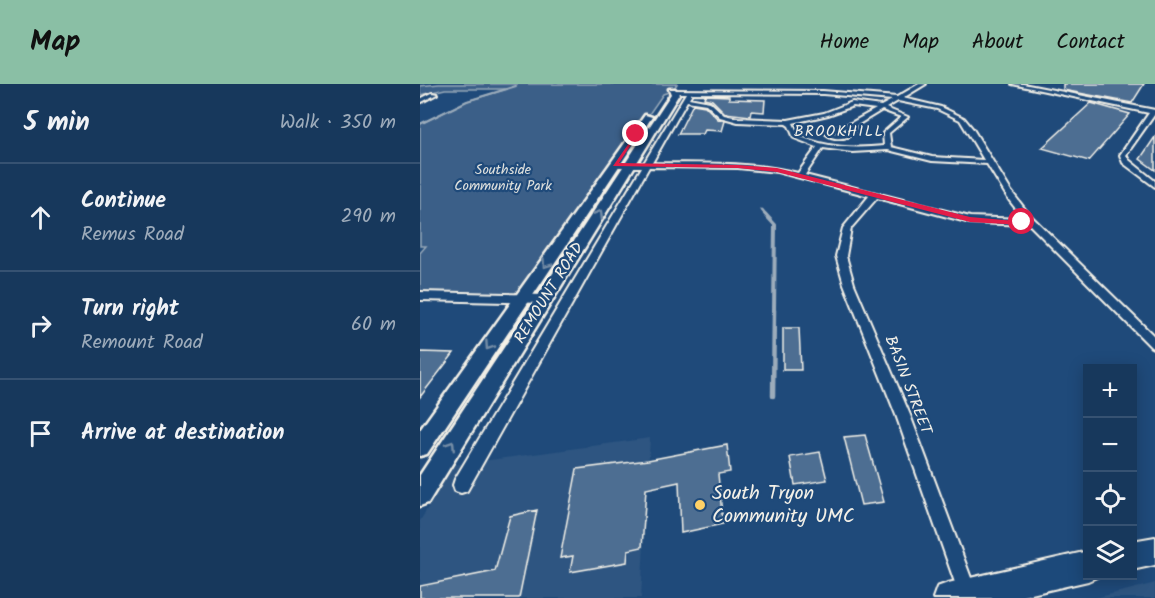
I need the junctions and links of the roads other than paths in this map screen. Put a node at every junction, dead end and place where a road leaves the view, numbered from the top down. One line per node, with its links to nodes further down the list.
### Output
1 (923, 84): 6 (street)
2 (1015, 84): 9 (street)
3 (674, 88): 5 (street); 15 (main road, REMOUNT ROAD); 16 (main road, REMOUNT ROAD)
4 (434, 94): 7 (street)
5 (687, 95): 6 (street); 10 (street); 17 (street)
6 (899, 98): 8 (street); 14 (street)
7 (420, 101)
8 (881, 108): 10 (street); 11 (street); 13 (street)
9 (1154, 112): 19 (street)
10 (788, 122): 12 (street)
11 (851, 126)
12 (820, 148): 13 (street); 18 (street)
13 (888, 148): 14 (street)
14 (989, 162): 21 (street)
15 (615, 165): 16 (street); 23 (main road, REMOUNT ROAD, one-way to 23)
16 (630, 165): 17 (street); 24 (main road, REMOUNT ROAD, one-way to 16)
17 (646, 165): 18 (street); 27 (street)
18 (801, 175): 20 (street)
19 (1155, 185)
20 (875, 195): 21 (street); 32 (street, BASIN STREET)
21 (1033, 222): 25 (street)
22 (420, 296): 23 (street)
23 (521, 298): 24 (street); 26 (main road, REMOUNT ROAD, one-way to 26)
24 (545, 298): 28 (main road, REMOUNT ROAD, one-way to 24)
25 (1155, 344)
26 (420, 447)
27 (461, 485)
28 (420, 495)
29 (1155, 551): 30 (main road)
30 (1137, 555)
31 (1083, 567): 32 (main road)
32 (958, 596)

